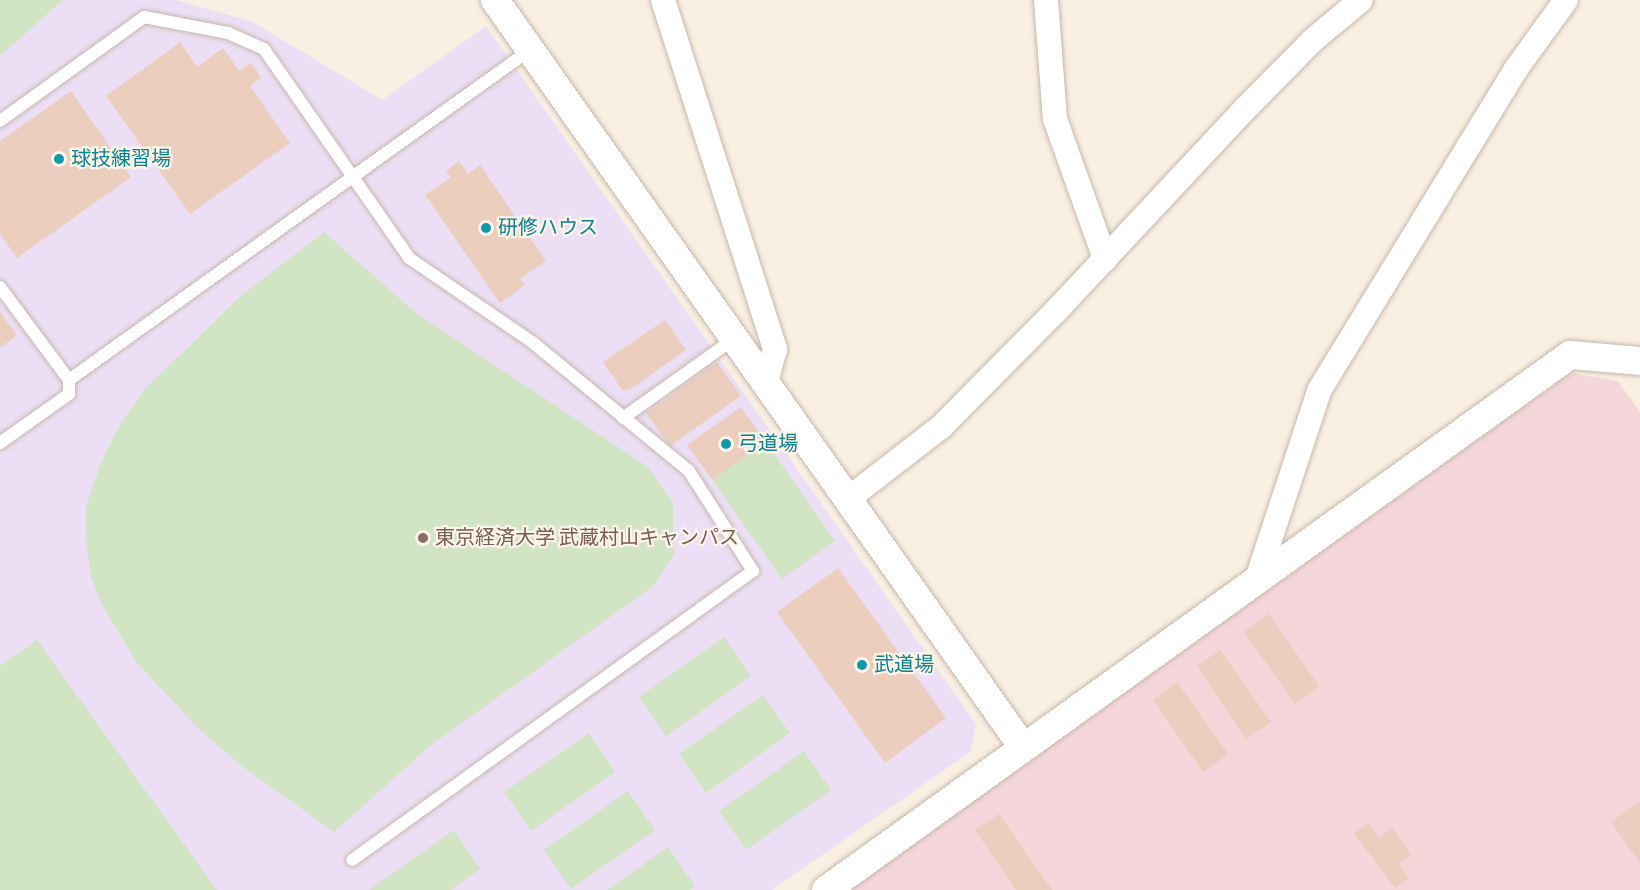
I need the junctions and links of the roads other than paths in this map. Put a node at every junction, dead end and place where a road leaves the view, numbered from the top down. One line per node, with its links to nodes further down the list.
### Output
1 (495, 0): 6 (street)
2 (663, 0): 14 (street)
3 (1046, 0): 9 (street)
4 (1361, 0): 9 (street)
5 (1566, 0): 18 (street)
6 (530, 50): 8 (lane); 11 (street)
7 (0, 122): 8 (lane)
8 (354, 178): 13 (lane); 15 (lane)
9 (1105, 259): 17 (street)
10 (0, 287): 13 (lane)
11 (735, 338): 14 (street); 15 (lane)
12 (1640, 361): 18 (street)
13 (69, 380): 16 (lane)
14 (766, 382): 17 (street)
15 (623, 418): 20 (lane)
16 (0, 443)
17 (848, 499): 19 (street)
18 (1256, 582): 19 (street)
19 (1023, 747): 21 (street)
20 (352, 860)
21 (826, 890)

